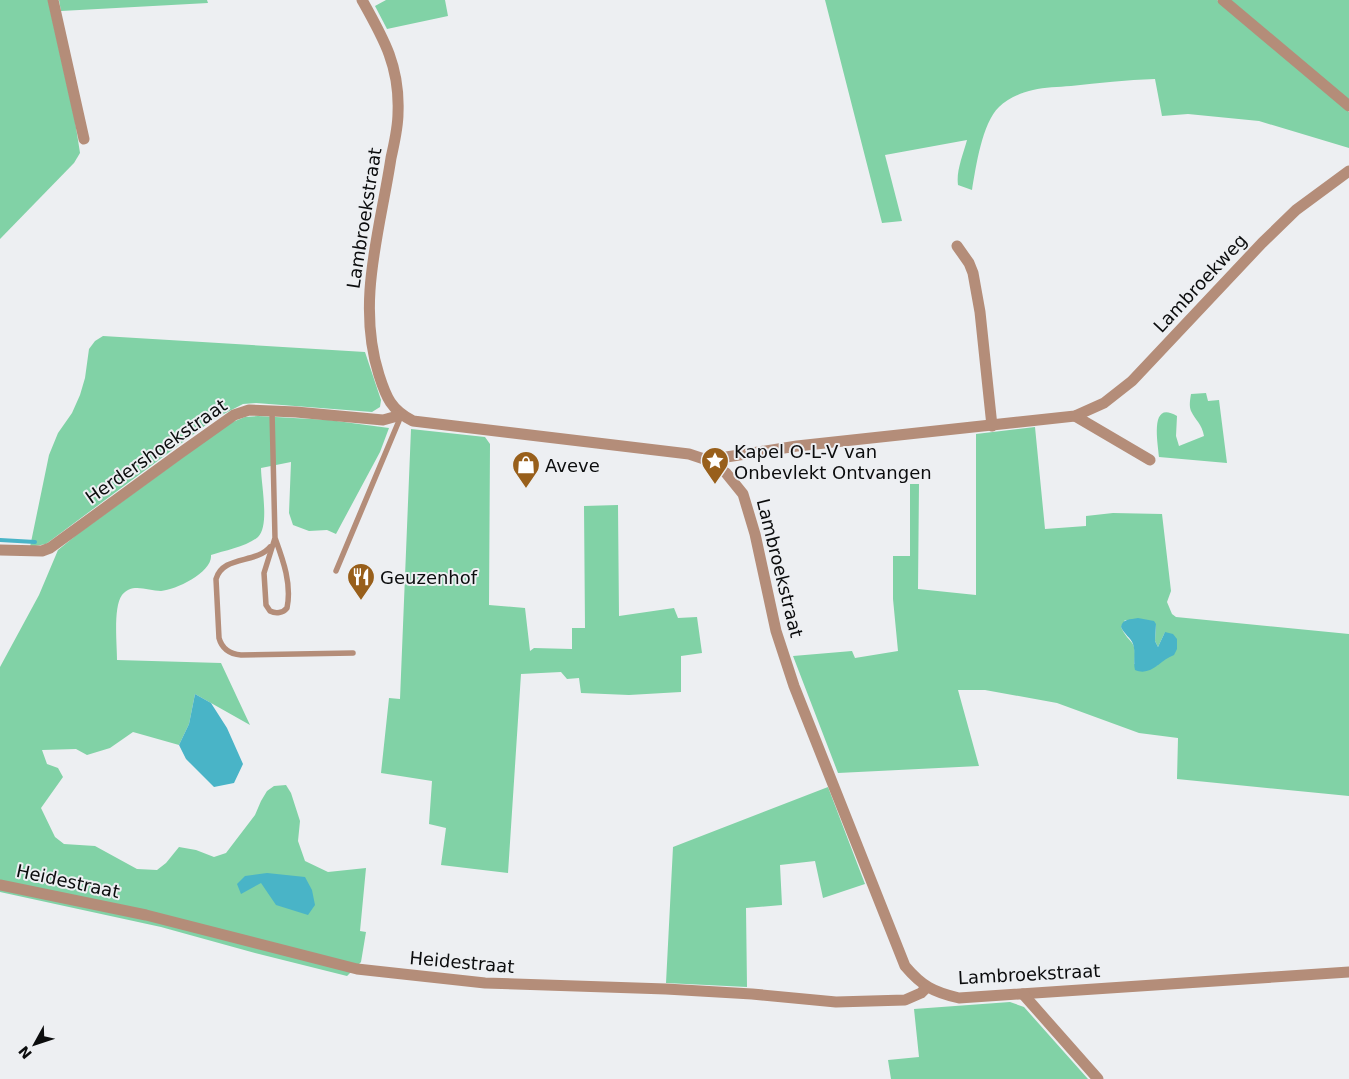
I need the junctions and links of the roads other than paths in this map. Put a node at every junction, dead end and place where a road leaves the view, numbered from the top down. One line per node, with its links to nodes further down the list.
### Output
1 (53, 0): 5 (street)
2 (362, 0): 9 (street, Lambroekstraat)
3 (1223, 0): 4 (street)
4 (1349, 106)
5 (84, 139)
6 (1349, 171): 10 (street, Lambroekweg)
7 (957, 246): 11 (street)
8 (272, 411): 9 (street, Herdershoekstraat); 14 (lane); 15 (street, Herdershoekstraat)
9 (401, 415): 12 (street, Lambroekstraat); 16 (lane)
10 (1075, 416): 11 (street, Lambroekweg); 13 (street)
11 (992, 426): 12 (street, Lambroekweg)
12 (708, 460): 20 (street, Lambroekstraat)
13 (1150, 460)
14 (274, 541): 14 (lane); 17 (lane)
15 (0, 550)
16 (336, 571)
17 (353, 653)
18 (0, 885): 20 (street, Heidestraat)
19 (1349, 972): 21 (street, Lambroekstraat)
20 (927, 987): 21 (street, Lambroekstraat)
21 (1023, 994): 22 (street)
22 (1098, 1079)

